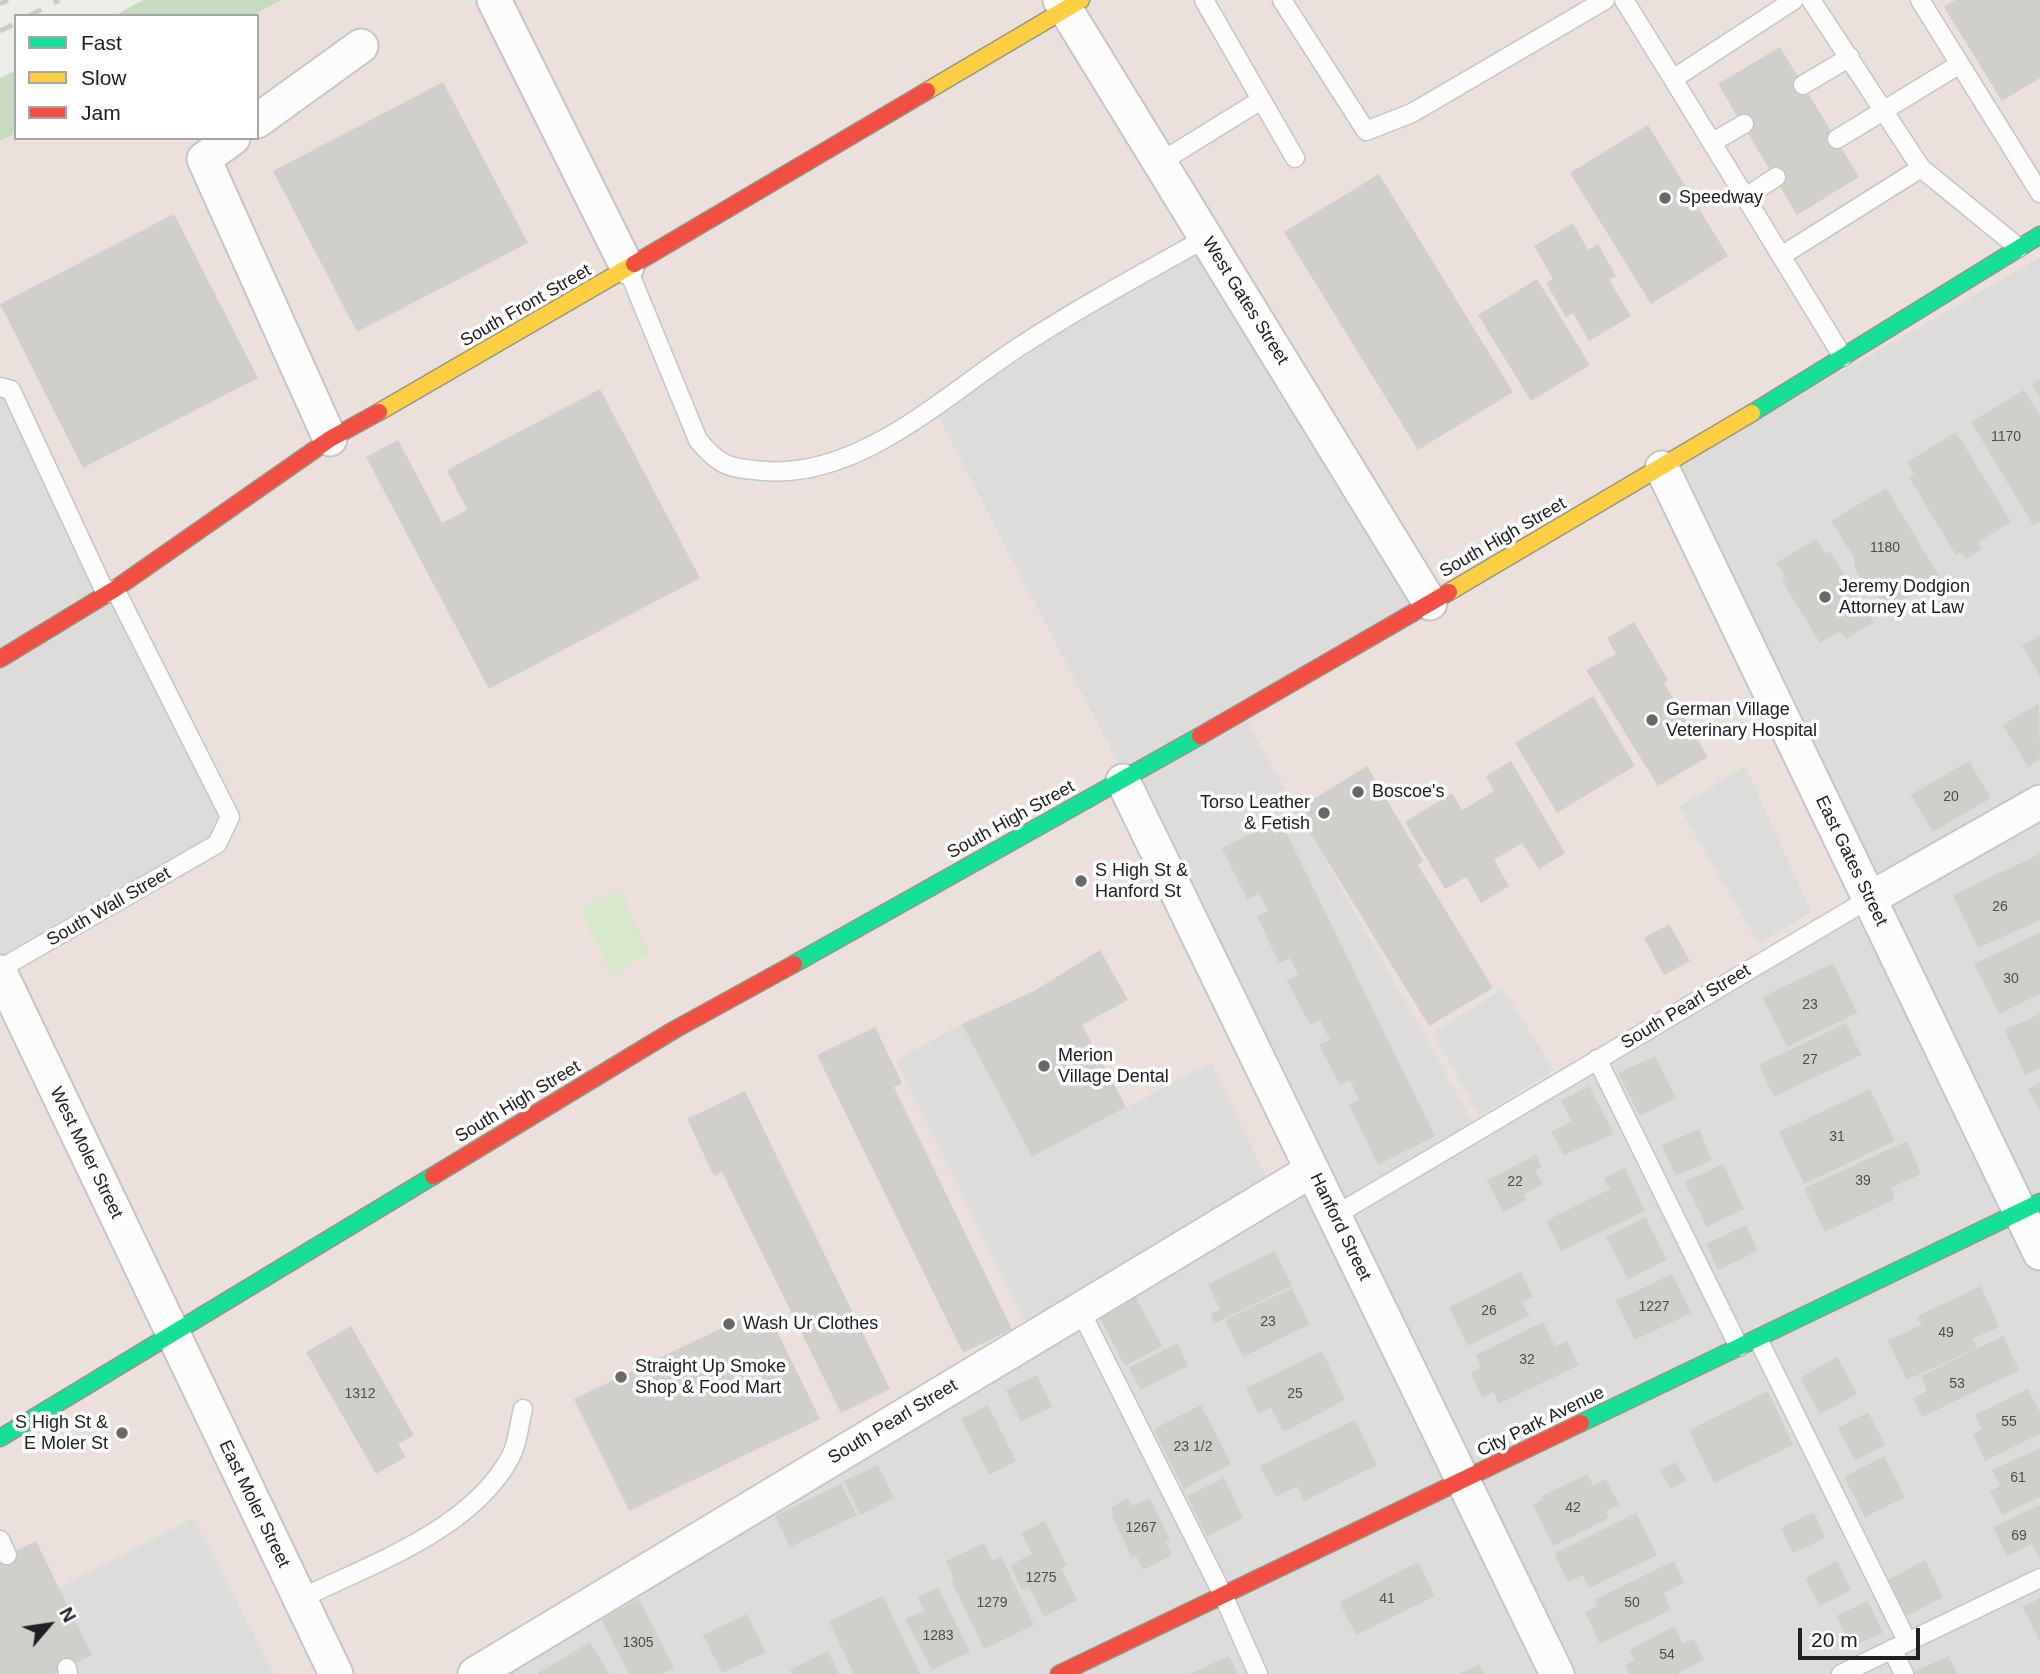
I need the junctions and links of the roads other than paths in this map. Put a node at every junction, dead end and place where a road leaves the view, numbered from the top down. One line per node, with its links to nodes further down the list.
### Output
1 (494, 0): 32 (street)
2 (1204, 0): 15 (lane)
3 (1282, 0): 4 (lane)
4 (1605, 0)
5 (1624, 0): 13 (lane)
6 (1794, 0): 13 (lane)
7 (1811, 0): 11 (lane)
8 (1920, 0): 12 (lane)
9 (1068, 3): 23 (street, West Gates Street); 32 (main road, South Front Street)
10 (361, 46): 17 (street)
11 (1850, 57): 14 (lane); 16 (lane)
12 (1960, 64): 16 (lane); 26 (lane)
13 (1673, 79): 21 (lane)
14 (1803, 85)
15 (1261, 100): 22 (lane); 23 (lane)
16 (1883, 110): 19 (lane); 24 (lane)
17 (259, 120)
18 (1744, 124): 21 (lane)
19 (1837, 139)
20 (230, 140): 35 (street)
21 (1713, 142): 27 (lane)
22 (1295, 158)
23 (1159, 163): 29 (street, West Gates Street)
24 (1921, 168): 30 (lane); 31 (lane)
25 (1776, 177): 27 (lane)
26 (2040, 193)
27 (1746, 197): 31 (lane)
28 (2040, 235): 30 (main road, South High Street)
29 (1206, 237): 32 (lane); 38 (street, West Gates Street)
30 (2019, 248): 33 (main road, South High Street)
31 (1781, 257): 33 (lane)
32 (627, 267): 35 (main road, South Front Street)
33 (1843, 357): 36 (main road, South High Street)
34 (0, 387): 37 (lane)
35 (330, 439): 37 (main road, South Front Street)
36 (1662, 468): 38 (main road, South High Street); 42 (street, East Gates Street)
37 (111, 591): 39 (main road, South Front Street); 43 (lane, South Wall Street)
38 (1430, 603): 40 (main road, South High Street)
39 (0, 659)
40 (1123, 781): 45 (street, Hanford Street); 50 (main road, South High Street)
41 (2040, 802): 42 (street, South Pearl Street)
42 (1869, 899): 44 (lane, South Pearl Street); 46 (street, East Gates Street)
43 (0, 971): 50 (street, West Moler Street)
44 (1597, 1059): 47 (lane, South Pearl Street); 52 (lane)
45 (1312, 1170): 47 (street, Hanford Street); 49 (street, South Pearl Street)
46 (2030, 1207): 48 (street, East Gates Street); 51 (main road, City Park Avenue)
47 (1334, 1216): 55 (street, Hanford Street)
48 (2040, 1253)
49 (1080, 1310): 57 (lane); 61 (street, South Pearl Street)
50 (173, 1333): 54 (main road, South High Street); 58 (street, East Moler Street)
51 (1758, 1339): 52 (main road, City Park Avenue); 59 (lane)
52 (1739, 1347): 55 (main road, City Park Avenue)
53 (523, 1409): 58 (lane)
54 (0, 1438)
55 (1463, 1480): 57 (main road, City Park Avenue); 64 (street, Hanford Street)
56 (2040, 1578): 59 (lane)
57 (1223, 1595): 62 (main road, City Park Avenue); 63 (lane)
58 (300, 1599): 60 (street, East Moler Street)
59 (1899, 1645): 65 (lane); 66 (lane)
60 (336, 1674)
61 (475, 1674)
62 (1059, 1674)
63 (1258, 1674)
64 (1557, 1674)
65 (1841, 1674)
66 (1903, 1674)

